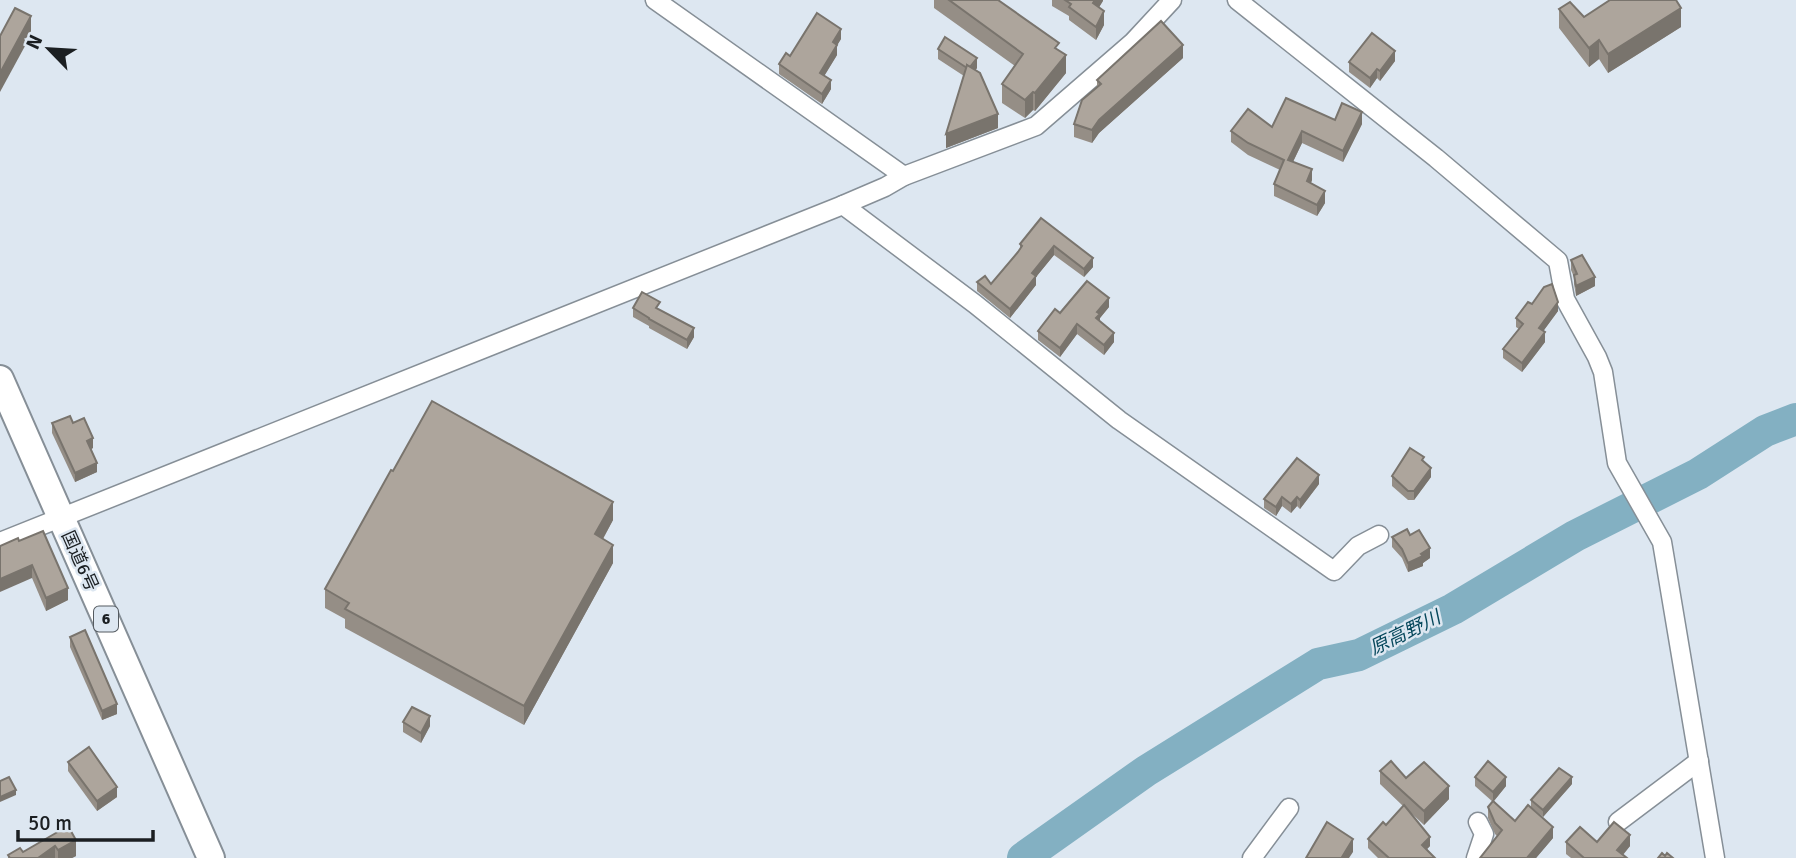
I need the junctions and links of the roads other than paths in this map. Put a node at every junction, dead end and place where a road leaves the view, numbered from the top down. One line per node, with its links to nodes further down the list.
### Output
1 (655, 0): 4 (street)
2 (1172, 0): 4 (street)
3 (1237, 0): 10 (street)
4 (904, 176): 5 (street)
5 (843, 205): 7 (street); 8 (street)
6 (0, 379): 7 (highway, 国道6号 / 6)
7 (61, 517): 9 (street); 14 (highway, 国道6号 / 6)
8 (1379, 535)
9 (0, 542)
10 (1699, 761): 13 (street); 17 (street)
11 (1289, 808): 15 (street)
12 (1478, 822): 16 (street)
13 (1618, 822)
14 (212, 858)
15 (1252, 858)
16 (1476, 858)
17 (1715, 858)

